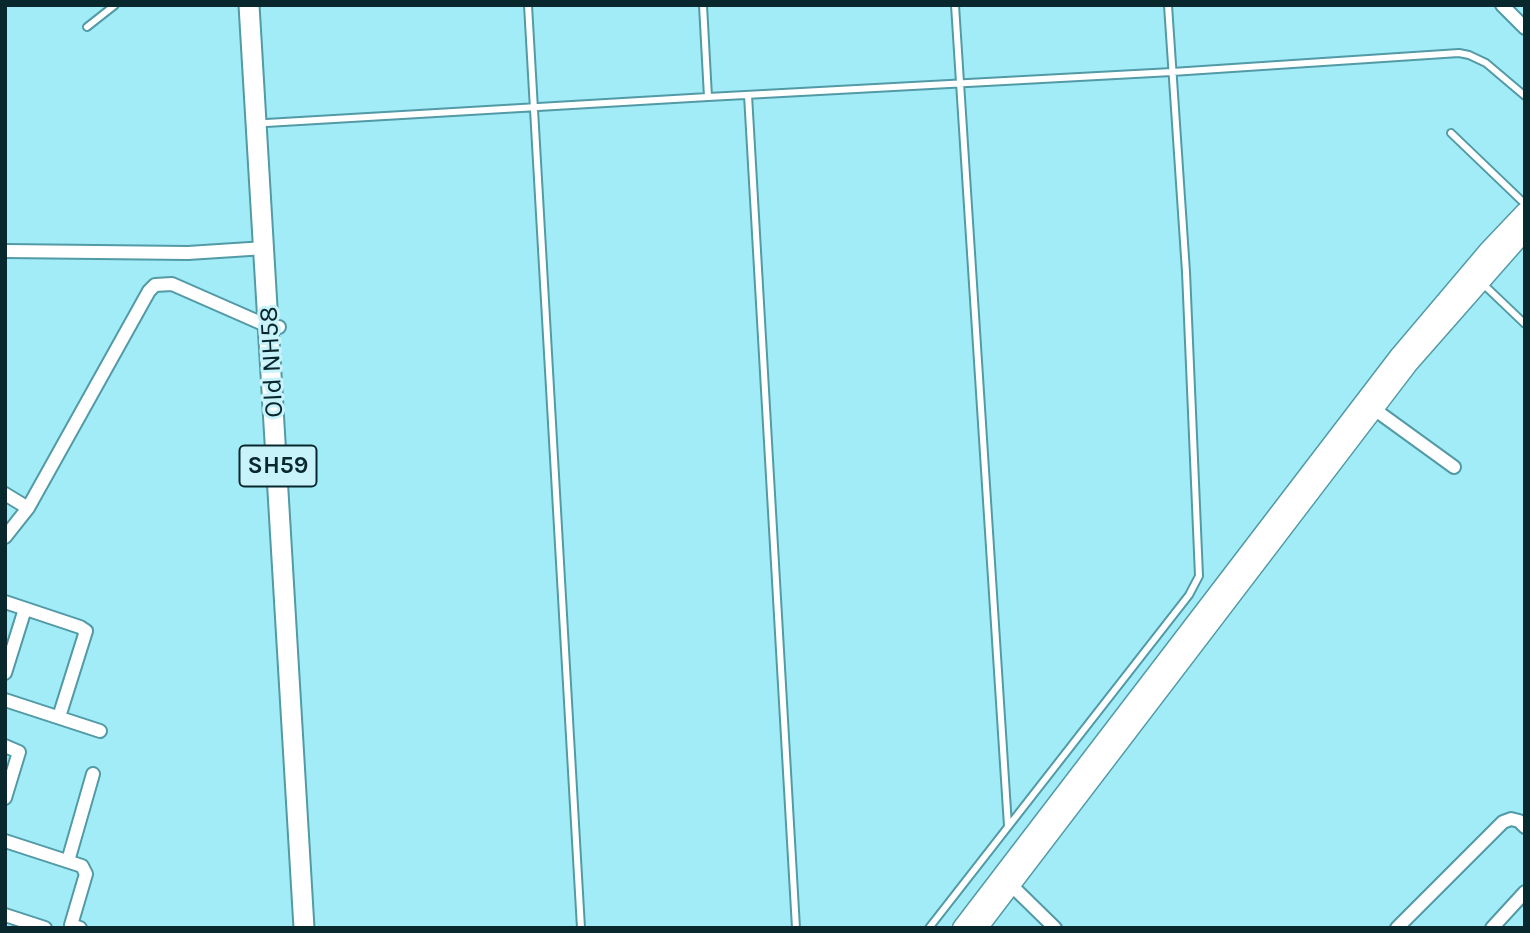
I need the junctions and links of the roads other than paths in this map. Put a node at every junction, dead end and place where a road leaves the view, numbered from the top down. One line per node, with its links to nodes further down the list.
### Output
1 (115, 5): 9 (lane)
2 (249, 5): 22 (main road, Old NH58 / SH59)
3 (259, 5): 17 (main road, Old NH58 / SH59)
4 (528, 5): 16 (lane)
5 (703, 5): 15 (lane)
6 (955, 5): 12 (lane)
7 (1168, 5): 11 (lane)
8 (1502, 5): 10 (street)
9 (87, 27)
10 (1525, 28)
11 (1172, 72): 12 (lane); 14 (lane); 41 (lane)
12 (960, 83): 13 (lane); 41 (lane)
13 (748, 95): 15 (lane); 53 (lane)
14 (1525, 96)
15 (708, 97): 16 (lane)
16 (534, 108): 17 (lane); 52 (lane)
17 (266, 123): 26 (main road, Old NH58 / SH59)
18 (1451, 133): 19 (lane)
19 (1525, 204)
20 (1525, 212): 45 (main road)
21 (1525, 231): 24 (main road)
22 (265, 248): 23 (street); 26 (main road, Old NH58 / SH59)
23 (5, 251)
24 (1479, 281): 25 (lane); 27 (main road)
25 (1525, 324)
26 (274, 327): 30 (street); 50 (main road, Old NH58 / SH59); 51 (main road, Old NH58 / SH59)
27 (1374, 409): 28 (street); 45 (main road)
28 (1454, 467)
29 (5, 494): 30 (street)
30 (28, 508): 31 (street)
31 (5, 537)
32 (5, 602): 33 (street)
33 (25, 609): 34 (street); 36 (street)
34 (5, 673)
35 (5, 700): 36 (street)
36 (59, 717): 37 (street)
37 (100, 731)
38 (5, 746): 40 (street)
39 (93, 774): 44 (street)
40 (5, 798)
41 (1008, 826): 54 (lane)
42 (1525, 827): 58 (street)
43 (5, 841): 44 (street)
44 (68, 861): 48 (street)
45 (1006, 880): 55 (main road); 56 (main road); 57 (street)
46 (1525, 892): 59 (street)
47 (5, 915): 49 (street)
48 (74, 927)
49 (45, 928)
50 (304, 928)
51 (313, 928)
52 (581, 928)
53 (796, 928)
54 (929, 928)
55 (962, 928)
56 (978, 928)
57 (1055, 928)
58 (1397, 928)
59 (1492, 928)

